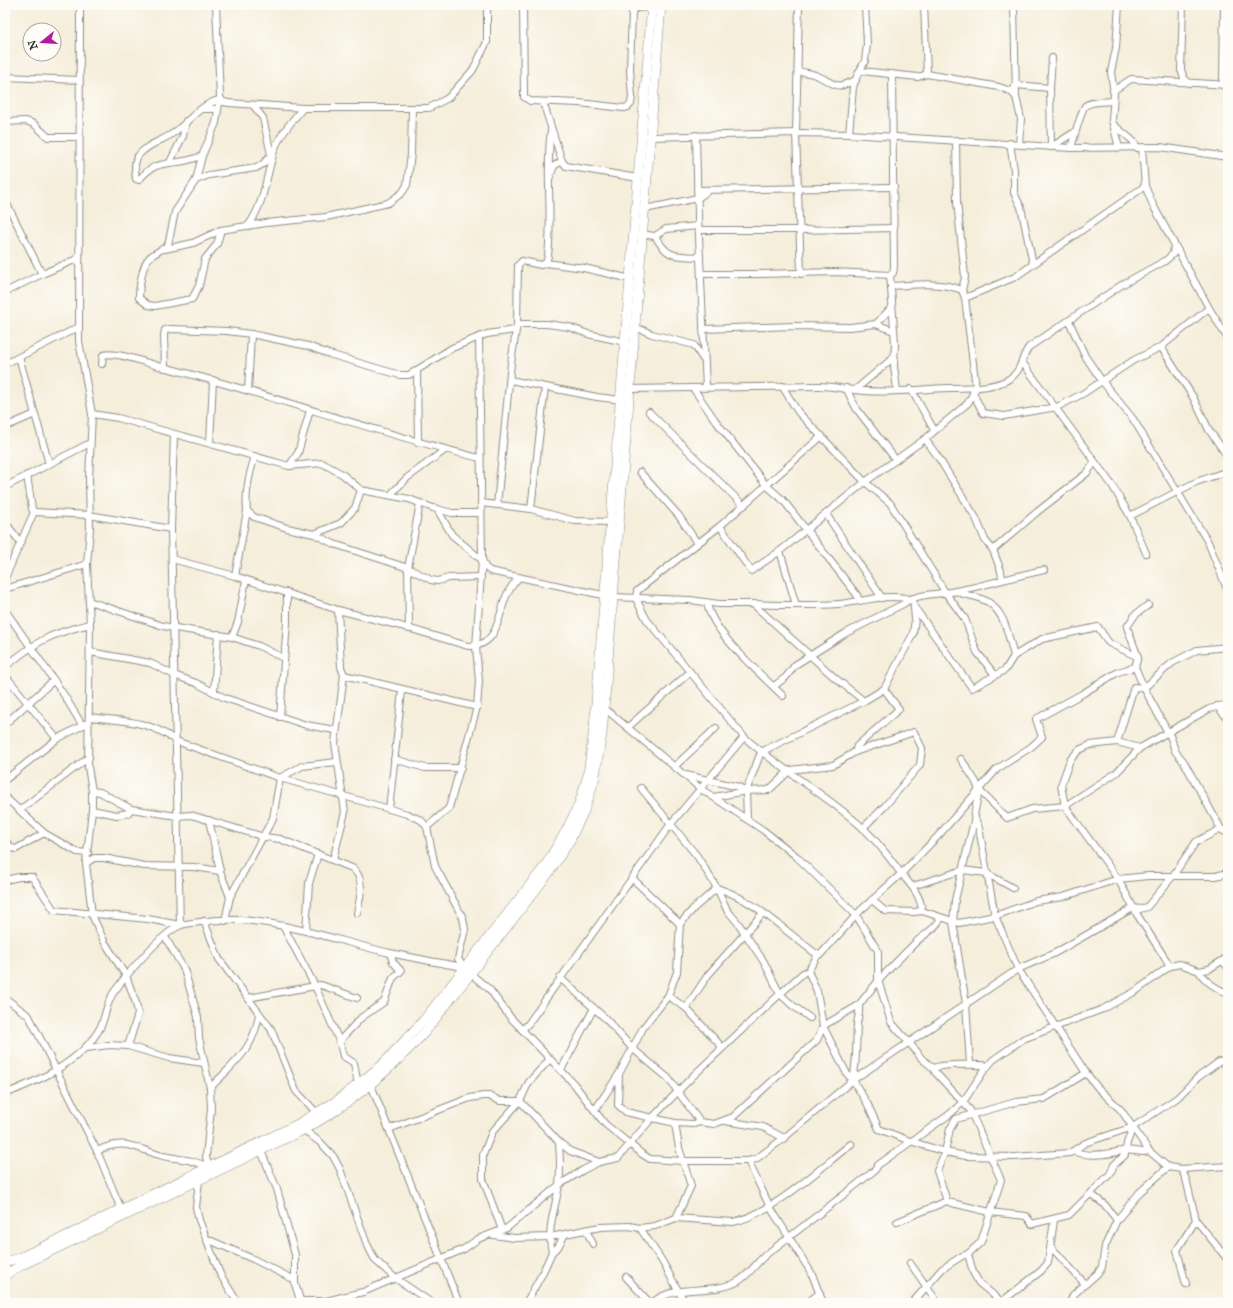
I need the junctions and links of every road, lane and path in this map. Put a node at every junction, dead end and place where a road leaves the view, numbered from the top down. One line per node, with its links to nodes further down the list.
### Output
1 (80, 5): 19 (street)
2 (216, 5): 28 (street)
3 (487, 5): 35 (street)
4 (523, 5): 30 (street)
5 (799, 5): 14 (street)
6 (865, 5): 15 (street)
7 (924, 5): 17 (street)
8 (1014, 5): 22 (street)
9 (1119, 5): 26 (street)
10 (1183, 5): 21 (street)
11 (1224, 5): 23 (street)
12 (655, 6): 30 (street); 46 (main road); 59 (main road)
13 (1052, 58): 24 (street)
14 (798, 71): 20 (street); 41 (street)
15 (861, 71): 16 (street); 20 (street)
16 (892, 74): 17 (street); 44 (street)
17 (927, 74): 25 (street)
18 (5, 77): 19 (street)
19 (80, 80): 45 (street)
20 (856, 80): 42 (street)
21 (1189, 83): 23 (street); 26 (street)
22 (1016, 85): 24 (street); 25 (street); 27 (street)
23 (1226, 85)
24 (1050, 88): 50 (street)
25 (1010, 91): 27 (street)
26 (1114, 91): 29 (street)
27 (1016, 97): 49 (street)
28 (220, 98): 31 (street); 33 (street); 34 (street)
29 (1112, 101): 38 (street); 40 (street)
30 (543, 102): 39 (street)
31 (253, 105): 32 (street); 56 (street)
32 (303, 108): 35 (street); 56 (street)
33 (202, 109): 34 (street); 36 (street)
34 (218, 109): 54 (street)
35 (412, 109): 70 (street)
36 (186, 121): 58 (street); 58 (street)
37 (5, 122): 45 (street)
38 (1114, 126): 52 (street); 53 (street)
39 (551, 130): 57 (street); 60 (street)
40 (1075, 132): 50 (street); 51 (street)
41 (796, 133): 42 (street); 43 (street); 66 (street)
42 (849, 134): 44 (street)
43 (696, 135): 46 (street); 64 (street)
44 (893, 136): 47 (street); 63 (street)
45 (79, 137): 80 (street)
46 (651, 137): 69 (main road)
47 (956, 140): 48 (street); 89 (street)
48 (1010, 143): 49 (street); 82 (street)
49 (1019, 144): 50 (street)
50 (1051, 147): 51 (street)
51 (1071, 148): 52 (street)
52 (1119, 148): 53 (street)
53 (1140, 148): 55 (street); 62 (street)
54 (202, 156): 58 (street); 61 (street)
55 (1228, 157)
56 (272, 158): 61 (street); 70 (street)
57 (562, 160): 59 (street); 60 (street)
58 (170, 162)
59 (638, 178): 75 (main road)
60 (549, 179): 81 (street)
61 (196, 180): 78 (street)
62 (1145, 186): 77 (street); 82 (street)
63 (894, 187): 66 (street); 72 (street)
64 (697, 190): 65 (street); 67 (street)
65 (709, 190): 66 (street); 67 (street)
66 (798, 190): 74 (street)
67 (698, 198): 69 (street); 71 (street)
68 (5, 200): 83 (street)
69 (645, 209): 75 (main road)
70 (248, 226): 73 (street)
71 (699, 228): 74 (street); 76 (street); 79 (street)
72 (894, 228): 74 (street); 86 (street)
73 (220, 230): 78 (street); 78 (street)
74 (800, 230): 85 (street)
75 (639, 233): 76 (street); 87 (main road); 97 (main road)
76 (655, 236): 79 (street)
77 (1174, 246): 93 (street); 94 (street)
78 (164, 249)
79 (700, 257): 84 (street)
80 (79, 258): 83 (street); 96 (street)
81 (546, 263): 87 (street); 98 (street)
82 (1033, 264): 91 (street)
83 (42, 274): 90 (street)
84 (701, 274): 85 (street); 99 (street)
85 (801, 274): 86 (street)
86 (890, 275): 88 (street)
87 (630, 279): 105 (main road)
88 (891, 286): 89 (street); 92 (street)
89 (962, 290): 91 (street)
90 (5, 292)
91 (966, 298): 128 (street)
92 (892, 307): 95 (street); 100 (street)
93 (1209, 308): 104 (street); 107 (street)
94 (1069, 321): 111 (street); 118 (street)
95 (876, 324): 99 (street); 100 (street)
96 (79, 327): 108 (street); 135 (street)
97 (635, 327): 106 (street); 125 (main road)
98 (516, 328): 102 (street); 105 (street); 117 (street)
99 (703, 329): 103 (street)
100 (894, 331): 109 (street)
101 (251, 334): 114 (street); 115 (street); 129 (street)
102 (479, 337): 115 (street); 147 (street)
103 (703, 339): 106 (street); 110 (street)
104 (1228, 339)
105 (625, 342): 130 (main road)
106 (694, 345): 110 (street)
107 (1161, 347): 118 (street); 146 (street)
108 (19, 357): 112 (street); 134 (street)
109 (893, 358): 126 (street); 127 (street)
110 (703, 359): 121 (street)
111 (1022, 362): 128 (street); 131 (street)
112 (5, 364)
113 (102, 364): 114 (street)
114 (165, 368): 116 (street)
115 (417, 371): 142 (street)
116 (213, 380): 129 (street); 141 (street)
117 (510, 380): 120 (street); 163 (street)
118 (1102, 382): 131 (street); 159 (street)
119 (782, 386): 121 (street); 123 (street); 139 (street)
120 (546, 387): 130 (street); 166 (street)
121 (706, 387): 122 (street)
122 (693, 388): 125 (street); 156 (street)
123 (846, 388): 126 (street); 148 (street)
124 (911, 389): 127 (street); 128 (street); 137 (street)
125 (629, 390): 200 (main road)
126 (855, 390): 127 (street)
127 (897, 390)
128 (974, 390): 131 (street); 137 (street)
129 (248, 391): 132 (street)
130 (621, 400): 174 (main road)
131 (1057, 408): 149 (street)
132 (310, 410): 142 (street); 151 (street)
133 (649, 412): 164 (street)
134 (35, 414): 136 (street); 150 (street)
135 (92, 414): 138 (street); 143 (street)
136 (5, 427)
137 (934, 430): 140 (street)
138 (174, 434): 141 (street); 177 (street)
139 (822, 436): 155 (street); 156 (street)
140 (925, 439): 148 (street); 181 (street)
141 (210, 443): 145 (street)
142 (418, 443): 144 (street)
143 (90, 444): 150 (street); 171 (street)
144 (445, 450): 147 (street); 160 (street)
145 (255, 456): 151 (street); 167 (street)
146 (1228, 456)
147 (480, 458): 162 (street)
148 (896, 460): 155 (street)
149 (1094, 463): 172 (street); 181 (street)
150 (49, 464): 154 (street)
151 (289, 466): 158 (street)
152 (1228, 471): 159 (street)
153 (640, 472): 180 (street)
154 (27, 476): 157 (street); 168 (street)
155 (866, 482): 170 (street); 199 (street)
156 (766, 485): 164 (street); 176 (street)
157 (5, 487)
158 (361, 490): 160 (street); 178 (street)
159 (1178, 491): 172 (street); 197 (street)
160 (390, 495): 161 (street)
161 (420, 503): 165 (street); 187 (street)
162 (480, 504): 163 (street); 169 (street)
163 (498, 505): 166 (street)
164 (744, 506): 175 (street)
165 (437, 509): 169 (street); 185 (street)
166 (531, 510): 174 (street)
167 (247, 511): 178 (street); 189 (street)
168 (34, 512): 171 (street); 179 (street)
169 (481, 513): 185 (street)
170 (826, 514): 176 (street); 202 (street)
171 (89, 515): 177 (street); 186 (street)
172 (1130, 516): 183 (street)
173 (5, 522): 179 (street)
174 (611, 522): 200 (main road)
175 (720, 526): 180 (street); 182 (street)
176 (806, 529): 182 (street); 205 (street)
177 (171, 530): 184 (street)
178 (314, 534): 187 (street)
179 (20, 542): 192 (street)
180 (697, 543): 201 (street)
181 (993, 550): 193 (street)
182 (780, 551): 208 (street)
183 (1146, 553)
184 (172, 559): 189 (street); 214 (street)
185 (482, 560): 190 (street); 191 (street)
186 (87, 564): 195 (street); 204 (street)
187 (408, 568): 190 (street); 215 (street)
188 (1044, 570): 193 (street)
189 (235, 576): 194 (street)
190 (480, 577): 219 (street)
191 (519, 577): 200 (street); 219 (street)
192 (5, 578)
193 (1002, 578): 196 (street)
194 (246, 580): 198 (street); 217 (street)
195 (5, 589)
196 (956, 591): 199 (street); 223 (street)
197 (1228, 591)
198 (287, 592): 212 (street); 225 (street)
199 (945, 592): 203 (street); 231 (street)
200 (608, 596): 201 (street); 245 (main road); 340 (main road)
201 (636, 598): 206 (street); 228 (street)
202 (882, 598): 203 (street); 205 (street)
203 (911, 598): 210 (street); 222 (street)
204 (89, 601): 213 (street); 214 (street)
205 (859, 601): 208 (street)
206 (707, 603): 207 (street); 234 (street)
207 (753, 604): 208 (street); 222 (street)
208 (796, 605)
209 (1148, 605): 224 (street)
210 (914, 607): 231 (street); 236 (street)
211 (5, 610): 218 (street)
212 (338, 610): 215 (street); 230 (street)
213 (90, 624): 218 (street); 221 (street)
214 (173, 628): 216 (street); 232 (street)
215 (409, 629): 219 (street)
216 (218, 634): 217 (street); 238 (street)
217 (232, 637): 225 (street)
218 (31, 646): 227 (street); 233 (street)
219 (476, 646): 244 (street)
220 (1228, 647): 235 (street)
221 (90, 652): 232 (street); 247 (street)
222 (812, 655): 234 (street); 240 (street)
223 (1014, 656): 224 (street); 231 (street)
224 (1138, 657): 226 (street)
225 (283, 658): 246 (street)
226 (1135, 666): 235 (street); 275 (street)
227 (5, 667)
228 (690, 672): 251 (street); 255 (street)
229 (5, 674): 241 (street)
230 (344, 675): 237 (street); 253 (street)
231 (994, 675)
232 (174, 676): 238 (street); 257 (street)
233 (54, 680): 241 (street); 250 (street)
234 (774, 686): 239 (street)
235 (1144, 688): 254 (street); 258 (street)
236 (884, 689): 240 (street); 261 (street)
237 (402, 690): 244 (street); 263 (street)
238 (214, 692): 246 (street)
239 (783, 696)
240 (864, 701): 260 (street)
241 (28, 703): 249 (street); 256 (street)
242 (1228, 704): 243 (street)
243 (1217, 706): 248 (street); 254 (street)
244 (477, 707): 266 (street)
245 (604, 707): 251 (street); 340 (main road)
246 (280, 717): 253 (street)
247 (89, 719): 250 (street); 257 (street); 262 (street)
248 (1228, 719)
249 (5, 724)
250 (82, 726): 256 (street)
251 (628, 727): 267 (street)
252 (716, 728): 267 (street)
253 (336, 730): 265 (street)
254 (1168, 733): 259 (street); 293 (street)
255 (744, 737): 260 (street); 272 (street)
256 (57, 739): 271 (street)
257 (176, 741): 270 (street); 286 (street)
258 (1118, 742): 259 (street); 281 (street)
259 (1140, 748): 281 (street)
260 (761, 752): 268 (street); 277 (street)
261 (855, 752): 268 (street); 292 (street)
262 (88, 757): 276 (street); 284 (street)
263 (394, 758): 266 (street); 282 (street)
264 (962, 758): 275 (street)
265 (336, 762): 270 (street); 279 (street)
266 (461, 768): 291 (street)
267 (674, 768): 269 (street)
268 (790, 770): 277 (street); 292 (street)
269 (684, 774): 272 (street); 274 (street)
270 (280, 778): 279 (street); 296 (street)
271 (5, 780)
272 (709, 780): 274 (street); 277 (street)
273 (641, 788): 290 (street)
274 (701, 789): 280 (street); 290 (street)
275 (978, 790): 281 (street); 287 (street); 307 (street)
276 (92, 791): 283 (street); 285 (street)
277 (746, 791): 280 (street); 288 (street)
278 (5, 796): 284 (street)
279 (342, 796): 282 (street); 300 (street)
280 (714, 797): 288 (street)
281 (1065, 806): 310 (street)
282 (389, 808): 291 (street)
283 (130, 809): 285 (street); 286 (street)
284 (20, 810): 294 (street)
285 (92, 810): 298 (street)
286 (178, 816): 289 (street); 302 (street)
287 (975, 817): 303 (street); 305 (street)
288 (747, 819): 322 (street)
289 (209, 820): 296 (street); 304 (street)
290 (670, 825): 309 (street); 313 (street)
291 (427, 827): 340 (street)
292 (863, 828): 307 (street)
293 (1221, 829): 295 (street); 308 (street)
294 (44, 834): 297 (street); 298 (street)
295 (1228, 834)
296 (264, 837): 299 (street); 315 (street)
297 (5, 840)
298 (88, 853): 301 (street)
299 (318, 854): 300 (street); 331 (street)
300 (333, 860): 319 (street)
301 (86, 863): 302 (street); 321 (street)
302 (179, 867): 304 (street); 329 (street)
303 (962, 870): 305 (street); 312 (street); 327 (street)
304 (220, 871): 315 (street)
305 (986, 873): 314 (street); 323 (street)
306 (1228, 873): 308 (street)
307 (901, 874): 312 (street); 316 (street)
308 (1172, 877): 310 (street); 317 (street)
309 (633, 879): 328 (street); 344 (street)
310 (1118, 879): 317 (street); 323 (street)
311 (5, 880): 321 (street)
312 (913, 886): 318 (street)
313 (717, 888): 320 (street); 328 (street); 332 (street)
314 (1013, 888)
315 (230, 897): 325 (street)
316 (872, 900): 318 (street); 322 (street)
317 (1133, 908): 337 (street); 339 (street)
318 (922, 911): 324 (street)
319 (357, 913)
320 (764, 913): 332 (street); 335 (street)
321 (92, 915): 329 (street); 343 (street)
322 (856, 915): 335 (street); 345 (street)
323 (995, 916): 327 (street); 339 (street)
324 (941, 918): 327 (street); 345 (street)
325 (225, 921): 326 (street); 330 (street)
326 (204, 922): 329 (street); 351 (street)
327 (953, 922): 353 (street)
328 (680, 924): 349 (street)
329 (180, 925): 333 (street)
330 (283, 926): 331 (street); 346 (street)
331 (306, 931): 334 (street)
332 (744, 934): 348 (street); 356 (street)
333 (165, 937): 343 (street); 370 (street)
334 (390, 953): 340 (street); 363 (street)
335 (818, 955): 341 (street)
336 (1225, 959): 338 (street); 342 (street)
337 (1170, 966): 342 (street); 360 (street)
338 (1228, 968)
339 (1018, 969): 353 (street); 360 (street)
340 (468, 971): 361 (street); 379 (main road); 380 (main road)
341 (808, 971): 348 (street); 359 (street)
342 (1200, 971): 347 (street)
343 (126, 976): 364 (street); 366 (street)
344 (560, 978): 355 (street); 361 (street)
345 (878, 980): 354 (street); 362 (street)
346 (315, 986): 351 (street); 352 (street); 363 (street)
347 (1228, 993)
348 (780, 994): 358 (street); 365 (street)
349 (668, 996): 356 (street); 367 (street)
350 (5, 998): 374 (street)
351 (248, 998): 357 (street)
352 (357, 998)
353 (966, 1004): 362 (street); 371 (street)
354 (859, 1006): 359 (street); 378 (street)
355 (594, 1008): 367 (street); 375 (street)
356 (686, 1008): 365 (street)
357 (259, 1014): 381 (street); 387 (street)
358 (810, 1018)
359 (823, 1026): 378 (street); 390 (street)
360 (1055, 1026): 372 (street); 377 (street)
361 (522, 1030): 368 (street)
362 (908, 1042): 373 (street); 378 (street)
363 (340, 1043): 379 (street)
364 (128, 1046): 366 (street); 370 (street)
365 (722, 1047): 382 (street)
366 (87, 1048): 374 (street)
367 (632, 1048): 376 (street); 382 (street)
368 (550, 1059): 375 (street); 384 (street)
369 (1228, 1059): 393 (street)
370 (204, 1063): 381 (street)
371 (970, 1064): 372 (street); 373 (street)
372 (988, 1066): 385 (street)
373 (933, 1068): 385 (street)
374 (57, 1070): 383 (street); 402 (street)
375 (562, 1070): 386 (street)
376 (619, 1074): 386 (street); 389 (street)
377 (1086, 1074): 388 (street); 393 (street)
378 (853, 1080): 396 (street); 397 (street)
379 (358, 1085): 387 (main road)
380 (371, 1085): 394 (street); 395 (main road)
381 (210, 1088): 412 (street)
382 (678, 1092): 389 (street); 391 (street)
383 (5, 1094)
384 (520, 1100): 394 (street); 398 (street); 428 (street)
385 (963, 1102): 388 (street); 397 (street)
386 (595, 1110): 400 (street)
387 (317, 1113): 412 (main road)
388 (973, 1116): 406 (street); 407 (street)
389 (652, 1118): 392 (street); 400 (street)
390 (724, 1120): 391 (street); 396 (street)
391 (700, 1122): 392 (street)
392 (675, 1123): 408 (street)
393 (1133, 1127): 401 (street); 404 (street); 405 (street)
394 (389, 1129): 439 (street)
395 (304, 1130): 403 (main road); 445 (street)
396 (784, 1138): 409 (street)
397 (910, 1141): 406 (street); 433 (street)
398 (559, 1142): 410 (street); 416 (street)
399 (851, 1144): 419 (street)
400 (630, 1146): 408 (street); 410 (street)
401 (1126, 1150): 404 (street); 405 (street); 417 (street)
402 (97, 1151): 412 (street); 420 (street)
403 (260, 1151): 415 (main road); 446 (street)
404 (1073, 1151): 407 (street)
405 (1149, 1151): 413 (street)
406 (945, 1152): 407 (street); 418 (street)
407 (992, 1157): 421 (street)
408 (683, 1161): 409 (street); 422 (street)
409 (748, 1161): 419 (street)
410 (599, 1162): 416 (street)
411 (1228, 1166): 414 (street)
412 (208, 1167): 420 (main road)
413 (1168, 1167): 414 (street); 424 (street)
414 (1181, 1168): 425 (street)
415 (199, 1181): 434 (street); 443 (main road)
416 (559, 1186): 428 (street); 432 (street)
417 (1091, 1194): 423 (street); 424 (street)
418 (947, 1201): 421 (street); 426 (street)
419 (770, 1207): 422 (street); 433 (street)
420 (121, 1209): 441 (main road)
421 (990, 1212): 423 (street); 438 (street)
422 (676, 1218): 427 (street)
423 (1054, 1220): 436 (street)
424 (1117, 1220): 447 (street)
425 (1196, 1220): 440 (street); 448 (street)
426 (897, 1222)
427 (640, 1228): 429 (street); 450 (street)
428 (502, 1230): 431 (street)
429 (586, 1230): 430 (street); 435 (street)
430 (565, 1234): 432 (street); 437 (street)
431 (493, 1235): 432 (street); 439 (street)
432 (550, 1237): 437 (street)
433 (790, 1238): 450 (street); 451 (street)
434 (207, 1239): 446 (street); 454 (street)
435 (593, 1244)
436 (1051, 1247): 447 (street); 453 (street)
437 (552, 1252): 457 (street)
438 (968, 1254): 449 (street); 453 (street)
439 (441, 1259): 445 (street); 456 (street)
440 (1228, 1260)
441 (5, 1262)
442 (910, 1263): 449 (street)
443 (5, 1275)
444 (626, 1277): 458 (street)
445 (395, 1278): 452 (street); 455 (street)
446 (295, 1280): 452 (street)
447 (1085, 1284): 464 (street)
448 (1186, 1284)
449 (926, 1287): 462 (street); 463 (street)
450 (678, 1292): 458 (street); 459 (street)
451 (820, 1293): 460 (street); 461 (street)
452 (300, 1302)
453 (1001, 1302)
454 (238, 1303)
455 (432, 1303)
456 (459, 1303)
457 (526, 1303)
458 (651, 1303)
459 (685, 1303)
460 (807, 1303)
461 (823, 1303)
462 (911, 1303)
463 (938, 1303)
464 (1070, 1303)

